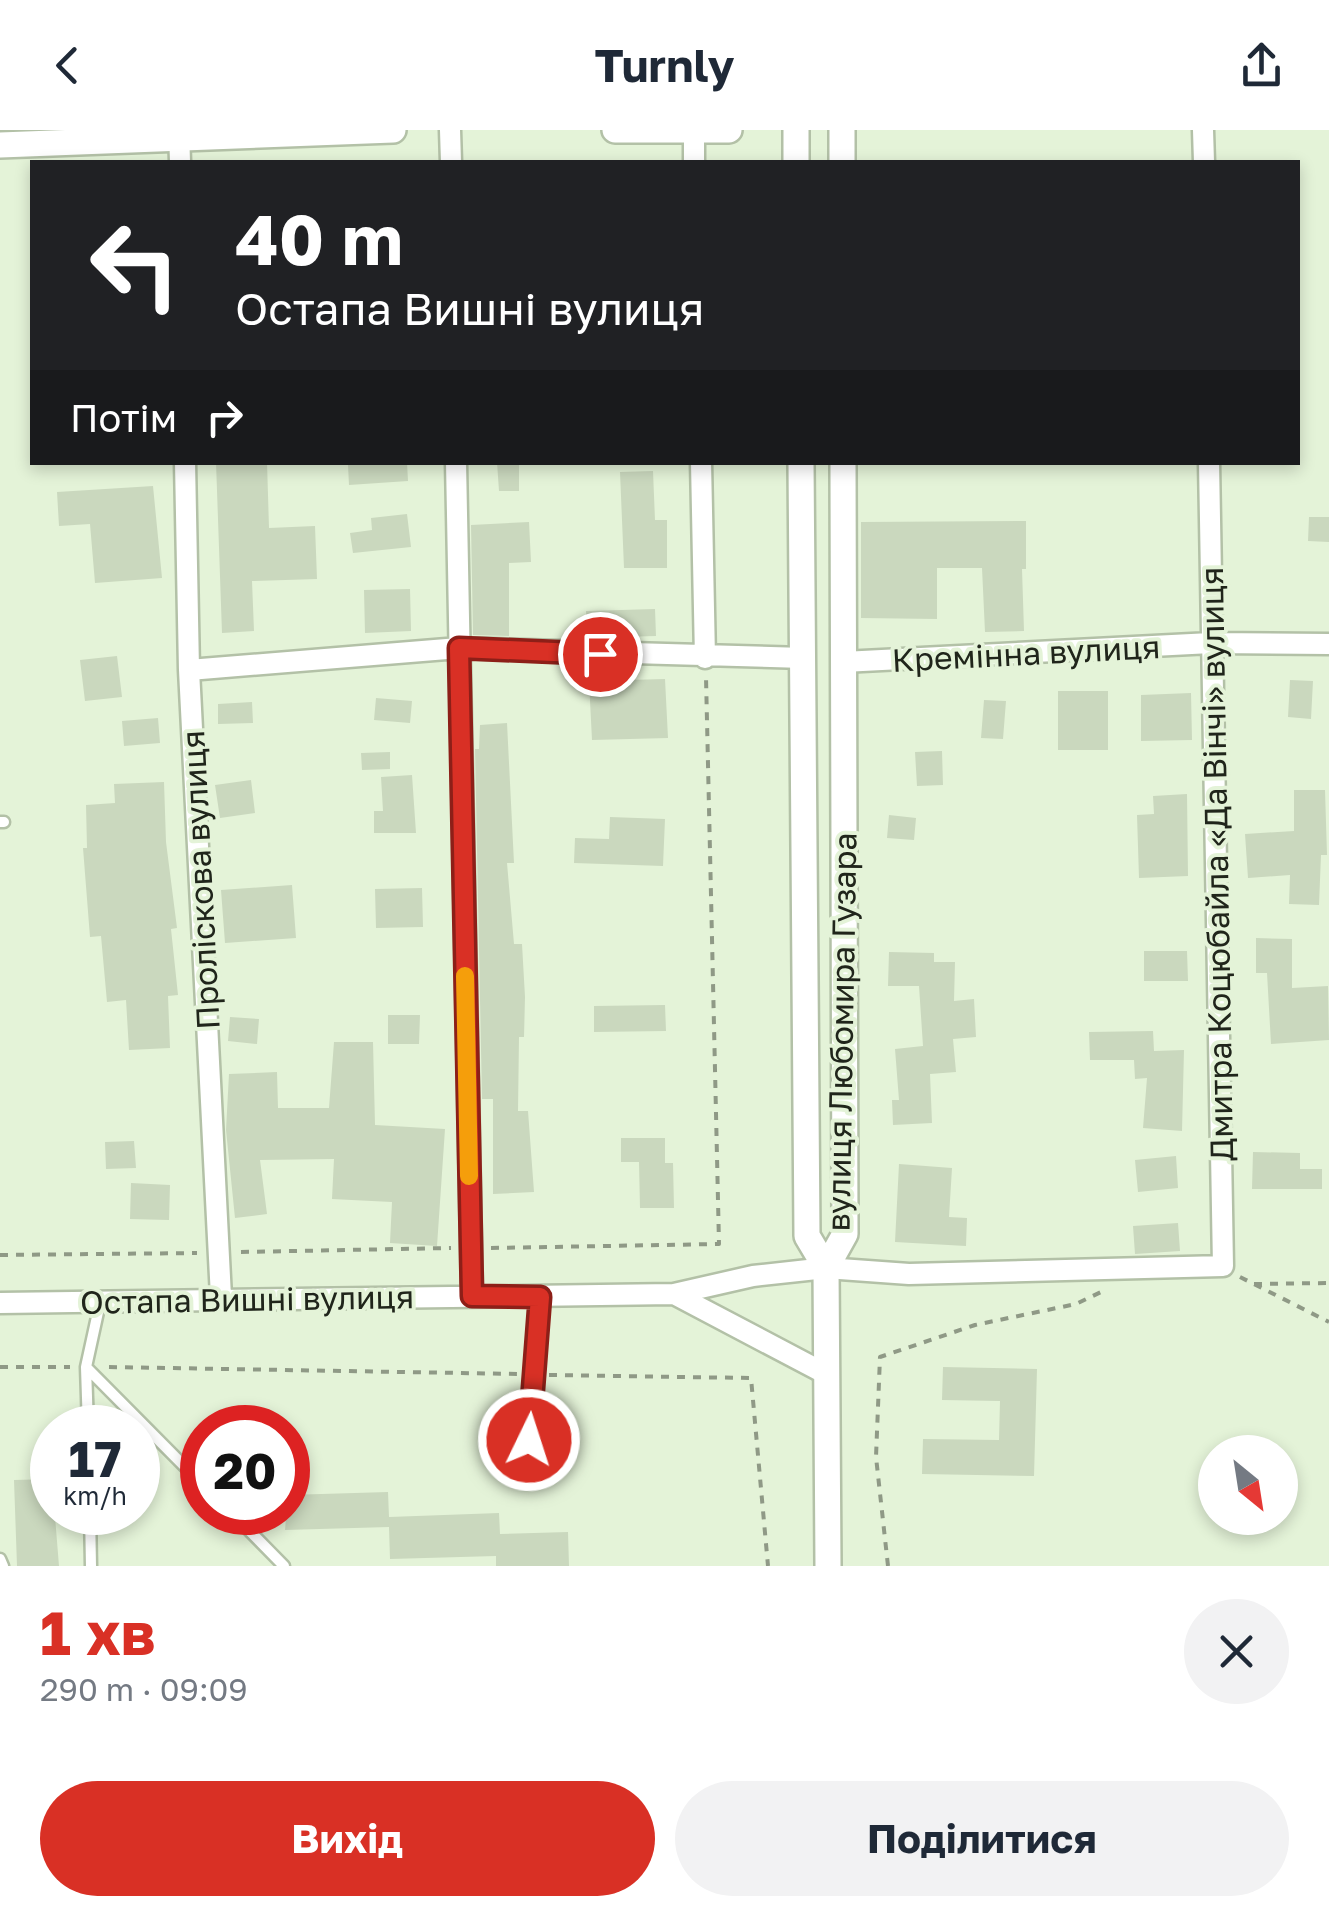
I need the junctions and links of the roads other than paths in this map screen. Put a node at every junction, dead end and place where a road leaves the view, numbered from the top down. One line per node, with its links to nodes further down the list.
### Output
1 (393, 130): 10 (street)
2 (450, 130): 11 (street)
3 (615, 130): 8 (street)
4 (729, 130): 8 (street)
5 (796, 130): 13 (street)
6 (842, 130): 14 (street)
7 (1203, 130): 15 (street)
8 (694, 132): 12 (street)
9 (0, 145): 10 (street)
10 (179, 145)
11 (451, 160)
12 (694, 160)
13 (796, 160)
14 (842, 160)
15 (1204, 160)
16 (185, 465): 28 (street, Проліскова вулиця)
17 (456, 465): 24 (street)
18 (701, 465): 25 (street)
19 (801, 465): 26 (street, вулиця Любомира Гузара)
20 (843, 465): 27 (street, вулиця Любомира Гузара)
21 (1208, 465): 22 (street, Дмитра Коцюбайла «Да Вінчі» вулиця)
22 (1212, 643): 23 (street, Кремінна вулиця); 27 (street, Кремінна вулиця); 29 (street, Дмитра Коцюбайла «Да Вінчі» вулиця)
23 (1329, 644)
24 (459, 648): 25 (street); 28 (street); 31 (street)
25 (706, 658): 26 (street)
26 (804, 658): 29 (street, вулиця Любомира Гузара)
27 (843, 662): 29 (street, вулиця Любомира Гузара)
28 (189, 670): 32 (street, Проліскова вулиця)
29 (826, 1268): 30 (street, Остапа Вишні вулиця); 37 (street)
30 (674, 1294): 33 (street, Остапа Вишні вулиця); 37 (street)
31 (472, 1296): 32 (street, Остапа Вишні вулиця); 33 (street, Остапа Вишні вулиця)
32 (221, 1297): 34 (street, Остапа Вишні вулиця)
33 (540, 1297): 40 (lane)
34 (100, 1302): 35 (street, Остапа Вишні вулиця); 36 (lane)
35 (0, 1303)
36 (86, 1367): 38 (lane); 39 (lane)
37 (826, 1374): 47 (street)
38 (87, 1405)
39 (180, 1462)
40 (527, 1473)
41 (90, 1535): 45 (lane)
42 (254, 1535): 46 (lane)
43 (0, 1559): 44 (lane)
44 (3, 1566)
45 (91, 1566)
46 (284, 1566)
47 (828, 1566)

